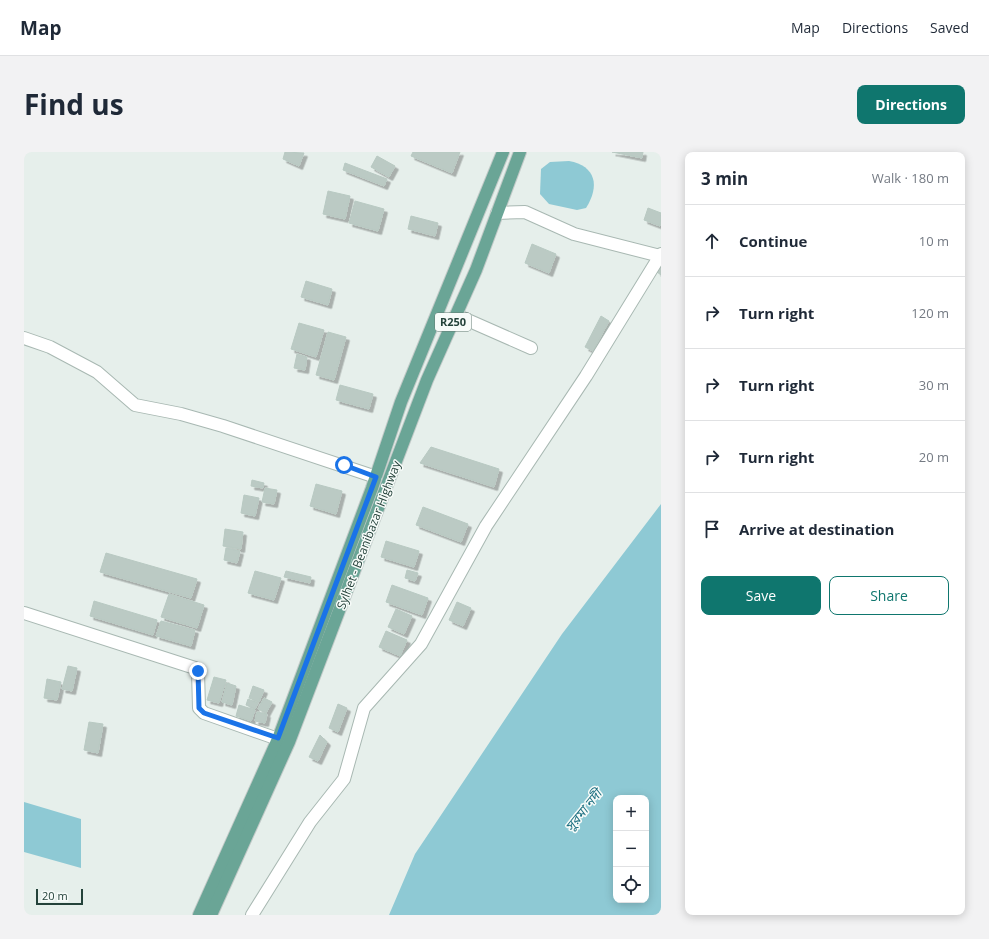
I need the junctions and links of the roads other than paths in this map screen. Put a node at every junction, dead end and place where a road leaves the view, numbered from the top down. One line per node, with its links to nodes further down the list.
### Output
1 (503, 152): 8 (main road, Sylhet - Beanibazar Highway / R250)
2 (520, 152): 3 (main road, Sylhet - Beanibazar Highway / R250)
3 (497, 213): 4 (street); 5 (main road, Sylhet - Beanibazar Highway / R250)
4 (660, 255): 13 (street)
5 (456, 315): 7 (street); 12 (main road, Sylhet - Beanibazar Highway / R250)
6 (24, 338): 8 (street)
7 (531, 348)
8 (376, 477): 10 (main road, Sylhet - Beanibazar Highway / R250)
9 (24, 613): 10 (street)
10 (278, 738): 11 (main road, Sylhet - Beanibazar Highway / R250)
11 (198, 915)
12 (211, 915)
13 (252, 915)

